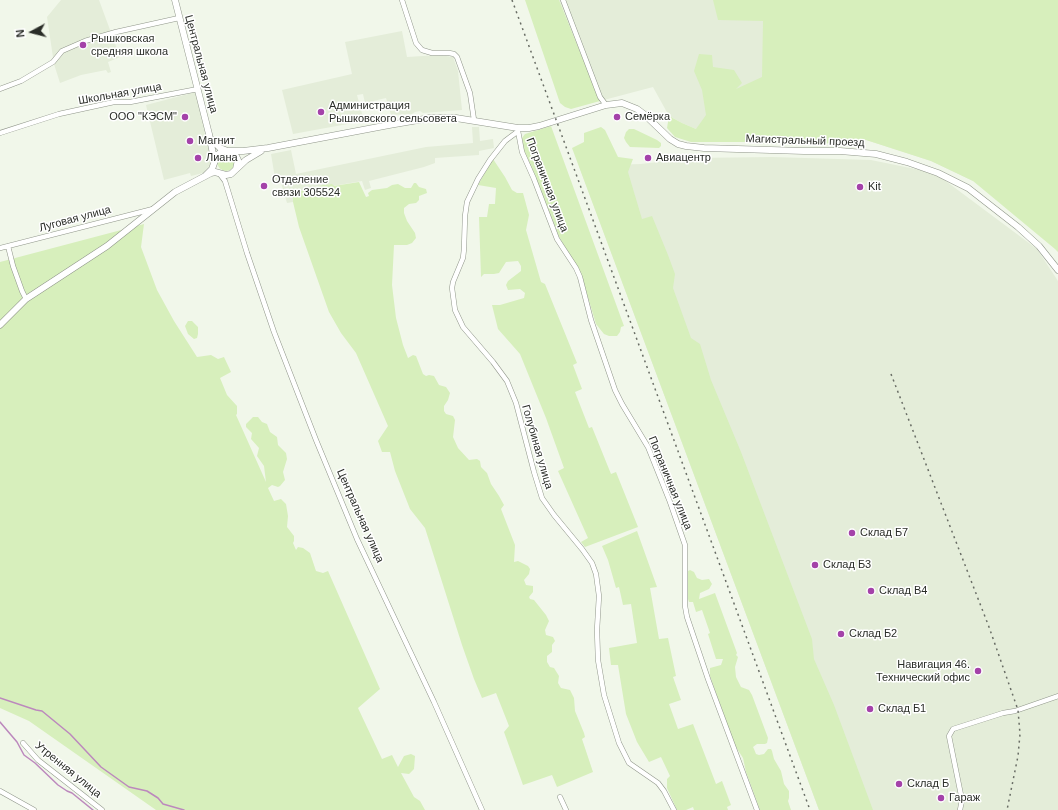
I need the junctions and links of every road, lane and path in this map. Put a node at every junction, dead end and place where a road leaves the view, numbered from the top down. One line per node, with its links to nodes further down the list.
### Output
1 (175, 0): 4 (main road, Центральная улица)
2 (402, 0): 8 (street)
3 (563, 0): 7 (street)
4 (179, 18): 5 (street); 6 (main road, Центральная улица)
5 (0, 89)
6 (198, 89): 10 (street, Школьная улица); 11 (main road, Центральная улица)
7 (606, 105): 9 (main road, Магистральный проезд); 23 (main road, Магистральный проезд)
8 (474, 120): 9 (main road, Магистральный проезд); 12 (main road, Магистральный проезд)
9 (518, 130): 34 (street, Голубиная улица); 35 (street, Пограничная улица)
10 (0, 133)
11 (209, 134): 13 (main road); 14 (main road, Центральная улица)
12 (268, 148): 13 (main road); 15 (main road)
13 (228, 150): 14 (main road); 15 (main road)
14 (214, 160): 16 (main road); 18 (main road)
15 (236, 169): 17 (main road)
16 (219, 173): 17 (main road); 18 (main road); 19 (street, Центральная улица)
17 (230, 174): 19 (street)
18 (205, 176): 20 (main road)
19 (226, 185): 32 (street, Центральная улица)
20 (154, 208): 21 (street, Луговая улица); 24 (main road)
21 (8, 246): 22 (street, Луговая улица); 24 (street)
22 (0, 248)
23 (1058, 270)
24 (26, 299): 25 (main road)
25 (0, 325)
26 (1058, 696): 36 (street)
27 (23, 743): 31 (street, Утренняя улица)
28 (0, 791): 30 (street)
29 (560, 797): 33 (street)
30 (34, 810)
31 (102, 810)
32 (482, 810)
33 (566, 810)
34 (674, 810)
35 (757, 810)
36 (960, 810)

